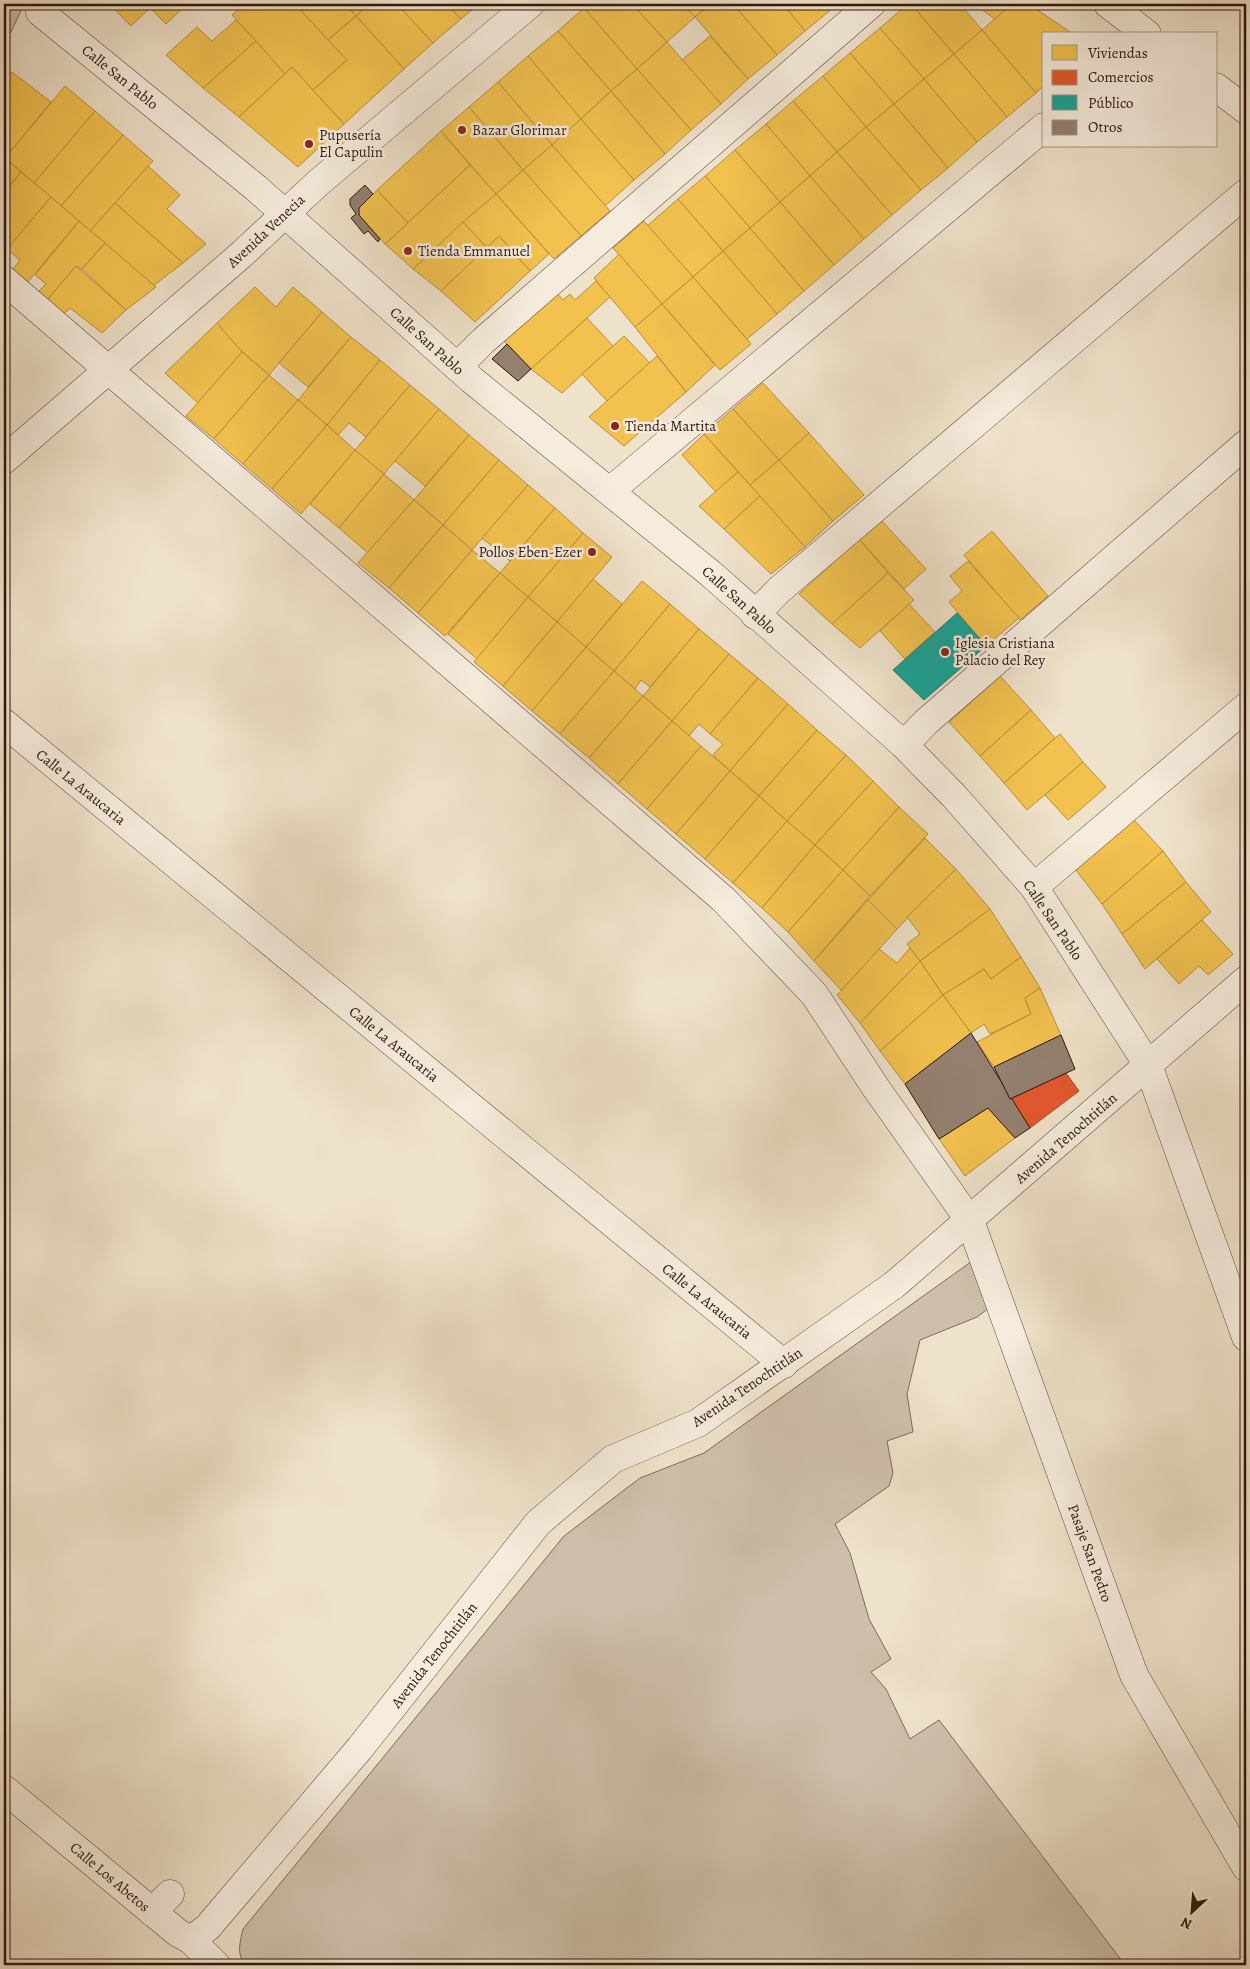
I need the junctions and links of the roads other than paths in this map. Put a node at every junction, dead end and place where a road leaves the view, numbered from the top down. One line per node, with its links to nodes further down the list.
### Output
1 (530, 4): 10 (street, Avenida Venecia)
2 (872, 4): 12 (street)
3 (1108, 4): 5 (street)
4 (40, 12): 10 (street, Calle San Pablo)
5 (1144, 32)
6 (1218, 89): 7 (street)
7 (1246, 110)
8 (1042, 129): 16 (street)
9 (1246, 193): 17 (street)
10 (285, 214): 12 (street, Calle San Pablo); 13 (street, Avenida Venecia)
11 (4, 280): 13 (street, Pasaje San Pedro)
12 (457, 367): 16 (street, Calle San Pablo)
13 (108, 370): 15 (street, Avenida Venecia); 24 (street, Pasaje San Pedro)
14 (1246, 444): 20 (street)
15 (4, 460)
16 (610, 491): 17 (street, Calle San Pablo)
17 (755, 614): 20 (street, Calle San Pablo)
18 (1246, 707): 21 (street)
19 (4, 724): 27 (street, Calle La Araucaria)
20 (904, 746): 21 (street, Calle San Pablo)
21 (1034, 888): 23 (street, Calle San Pablo)
22 (1246, 980): 23 (street, Avenida Tenochtitlán)
23 (1148, 1065): 24 (street, Avenida Tenochtitlán); 25 (street, Calle San Pablo)
24 (970, 1221): 27 (street, Avenida Tenochtitlán); 29 (street, Pasaje San Pedro)
25 (1239, 1289): 26 (street, Calle San Pablo)
26 (1246, 1337)
27 (784, 1364): 30 (street, Avenida Tenochtitlán)
28 (4, 1789): 30 (street, Calle Los Abetos)
29 (1246, 1867)
30 (191, 1940): 31 (street, Calle Los Abetos)
31 (216, 1965)

